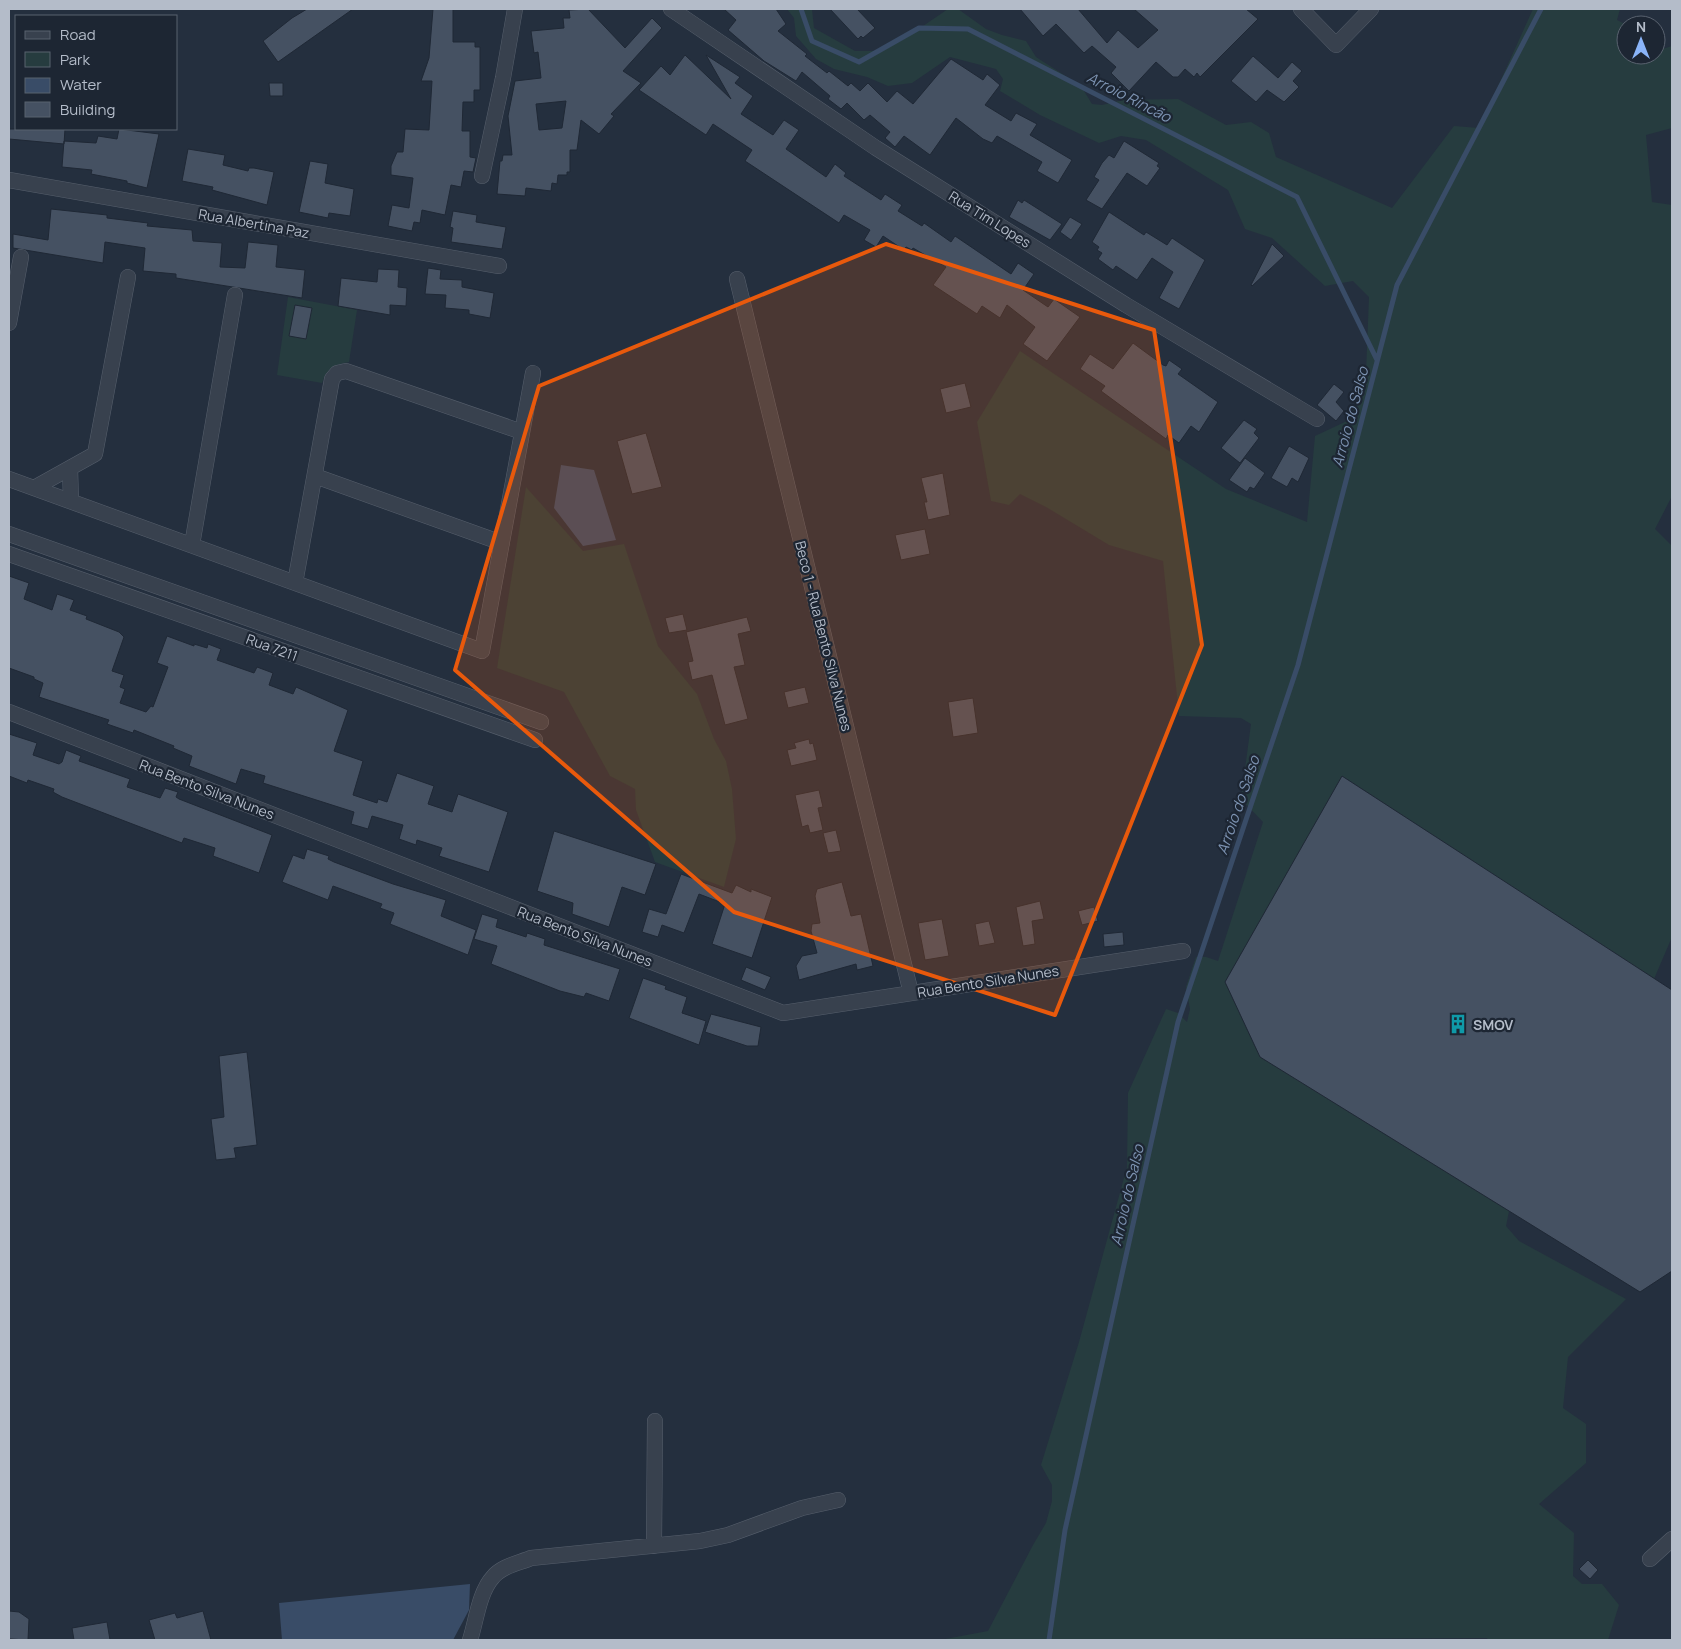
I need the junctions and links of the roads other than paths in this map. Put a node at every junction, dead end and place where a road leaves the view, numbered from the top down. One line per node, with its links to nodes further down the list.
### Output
1 (515, 9): 5 (street)
2 (671, 9): 14 (street, Rua Tim Lopes)
3 (1301, 9): 4 (street)
4 (1371, 9)
5 (482, 176)
6 (9, 180): 8 (street, Rua Albertina Paz)
7 (21, 257): 12 (street)
8 (499, 266)
9 (128, 277): 16 (street)
10 (737, 279): 30 (street, Beco 1 - Rua Bento Silva Nunes)
11 (235, 296): 23 (street)
12 (9, 323)
13 (533, 373): 15 (street)
14 (1317, 419)
15 (522, 432): 17 (street); 22 (street)
16 (70, 468): 19 (street); 20 (street)
17 (315, 476): 22 (street); 25 (street)
18 (9, 479): 19 (street)
19 (34, 488): 20 (street)
20 (71, 501): 23 (street)
21 (9, 534): 27 (street)
22 (502, 543): 25 (street)
23 (192, 545): 25 (street)
24 (9, 554): 28 (street, Rua 7211)
25 (295, 583)
26 (9, 712): 30 (street, Rua Bento Silva Nunes)
27 (541, 722)
28 (535, 740)
29 (1183, 951): 30 (street, Rua Bento Silva Nunes)
30 (911, 993)
31 (655, 1421): 34 (street)
32 (838, 1500): 34 (street)
33 (1672, 1539): 35 (street)
34 (654, 1546): 36 (street)
35 (1650, 1559)
36 (470, 1640)

